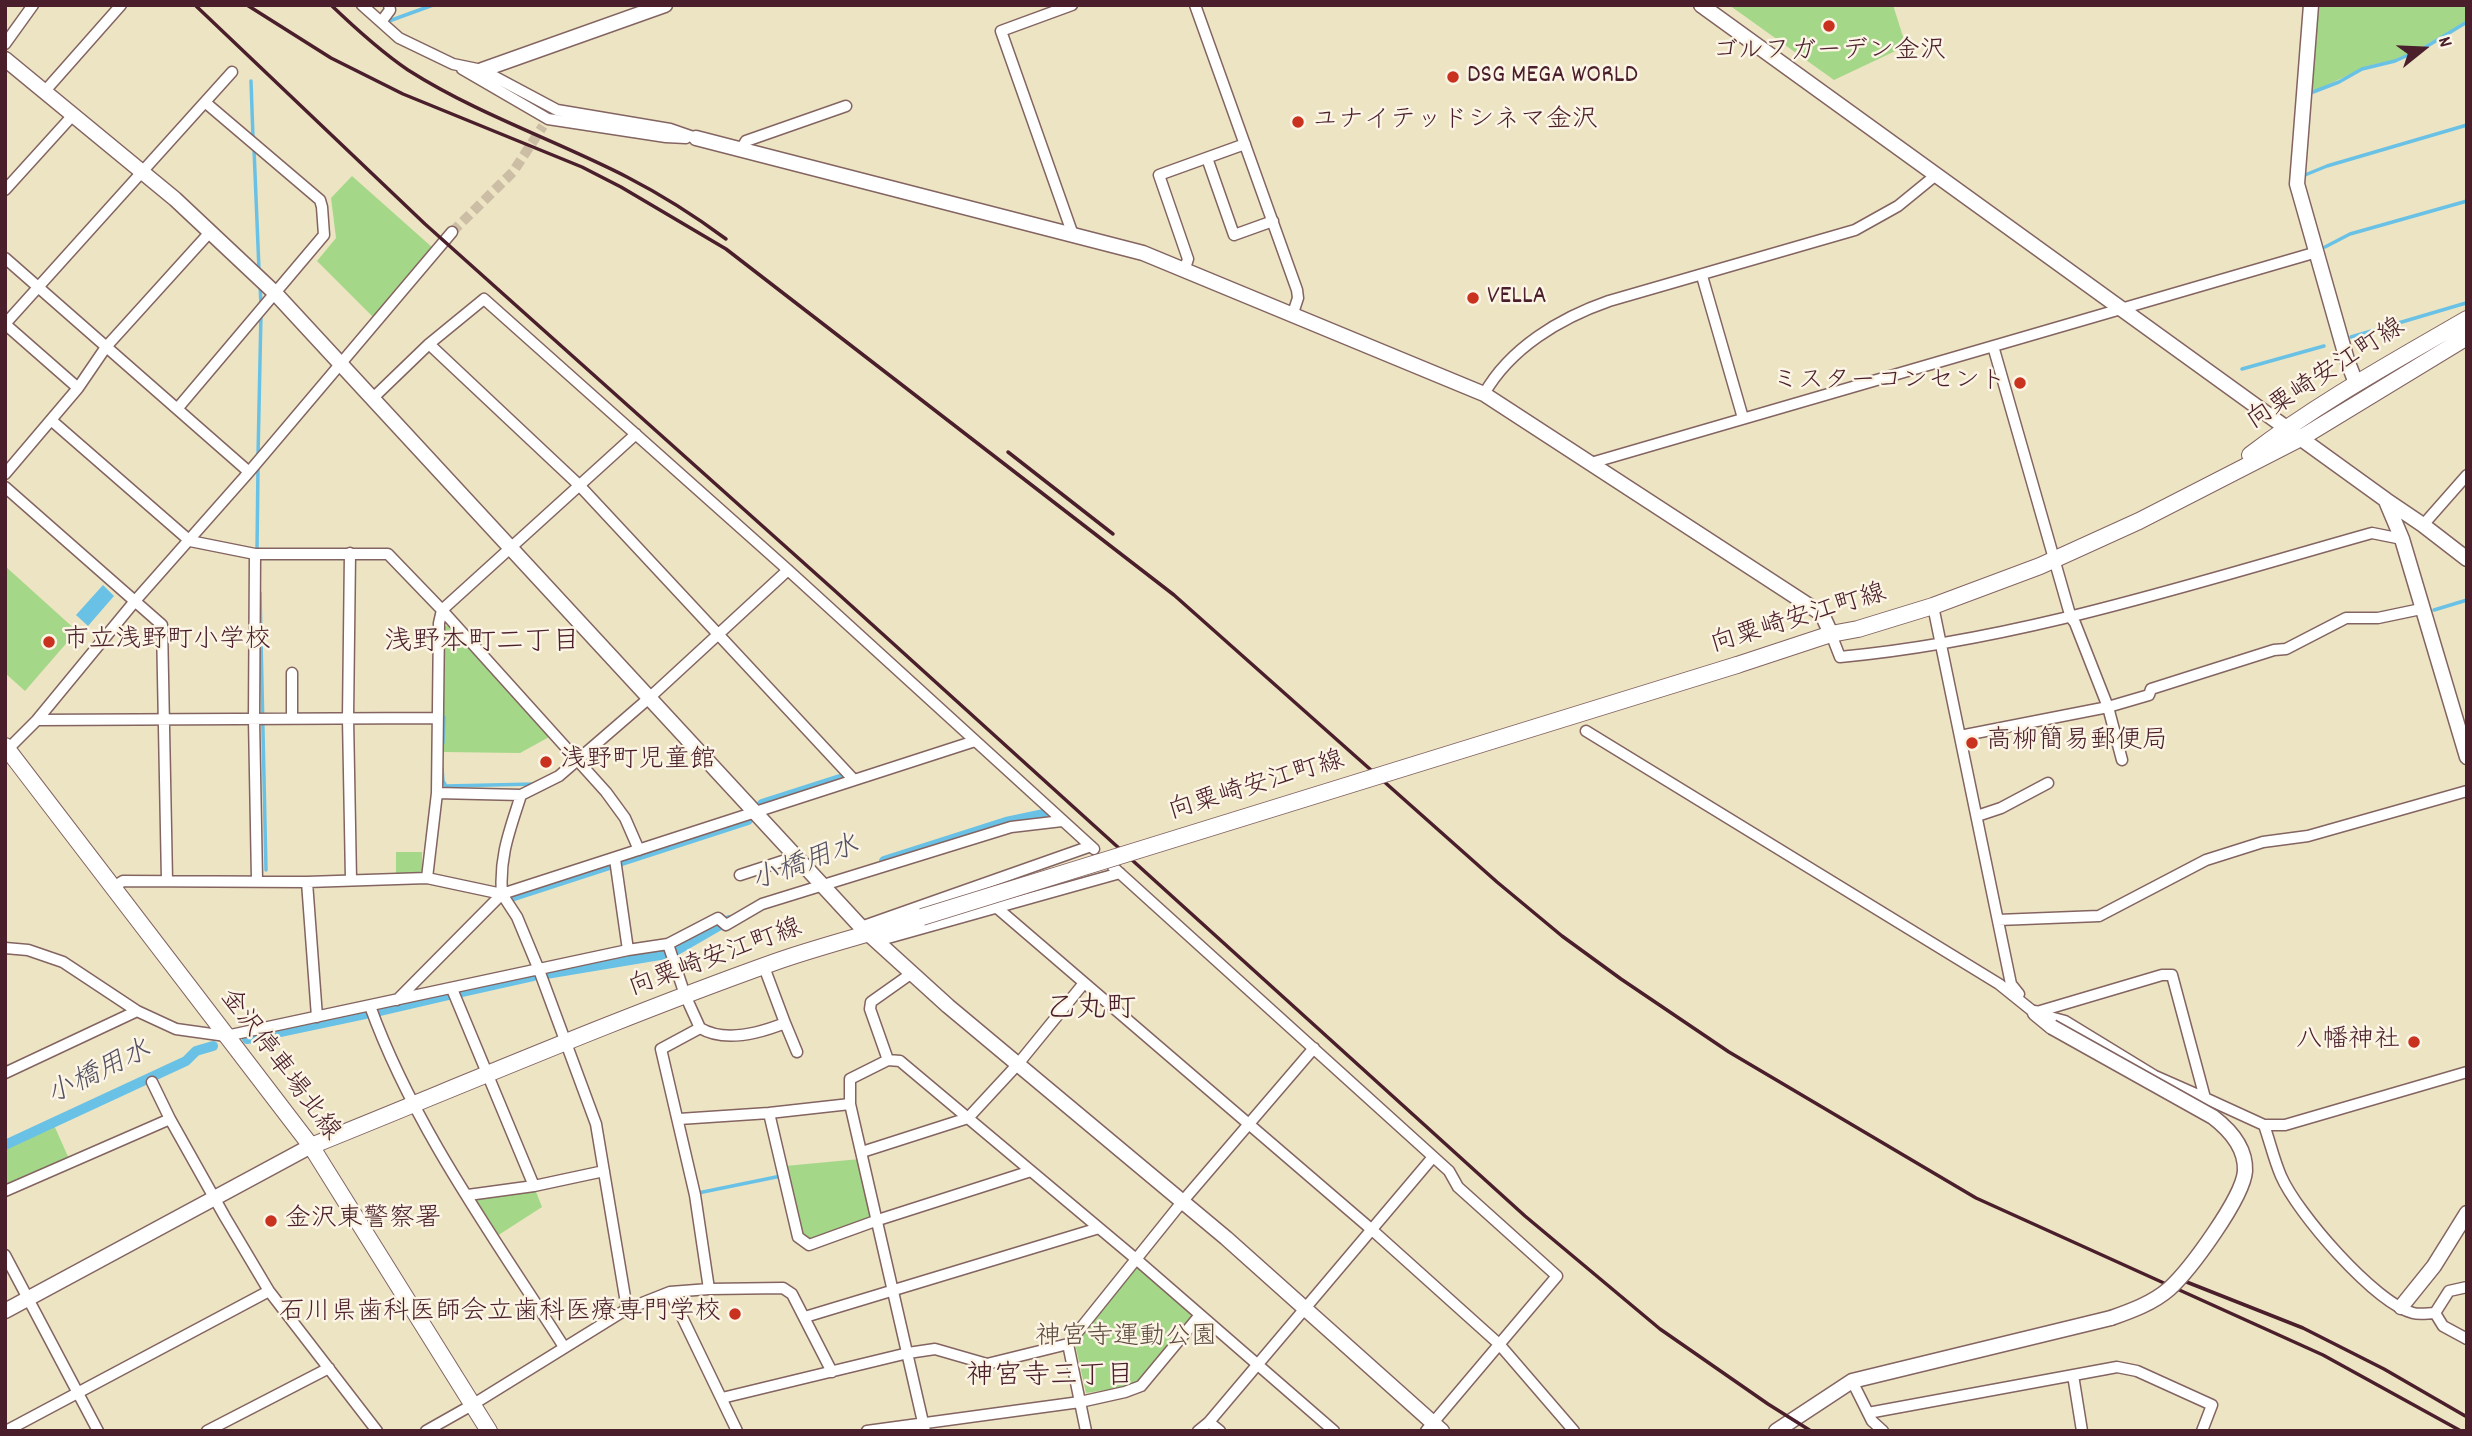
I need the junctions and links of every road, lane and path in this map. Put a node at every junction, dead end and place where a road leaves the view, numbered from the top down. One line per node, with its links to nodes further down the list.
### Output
1 (33, 5): 13 (street)
2 (121, 5): 18 (street)
3 (362, 5): 12 (street)
4 (389, 5): 12 (street)
5 (665, 5): 16 (street)
6 (1034, 5): 11 (street)
7 (1072, 5): 11 (street)
8 (1195, 5): 23 (street)
9 (1701, 5): 27 (street)
10 (2311, 5): 33 (street)
11 (1038, 18): 32 (street)
12 (381, 22): 15 (street)
13 (5, 44)
14 (5, 59): 18 (street)
15 (453, 64): 16 (street); 22 (street)
16 (482, 69): 22 (street)
17 (232, 72): 19 (street)
18 (45, 91): 21 (street)
19 (206, 103): 26 (street); 38 (street)
20 (846, 106): 24 (street)
21 (73, 115): 26 (street); 28 (street)
22 (696, 138): 24 (street)
23 (1245, 145): 25 (street); 29 (street)
24 (741, 149): 32 (street)
25 (1207, 158): 29 (street); 35 (street)
26 (143, 173): 30 (street); 37 (street)
27 (1936, 175): 36 (street); 39 (street)
28 (5, 190)
29 (1273, 221): 40 (street)
30 (211, 231): 38 (street); 46 (street)
31 (452, 232): 47 (street)
32 (1073, 235): 35 (street)
33 (2317, 252): 39 (street); 48 (street)
34 (5, 258): 37 (street)
35 (1184, 271): 40 (street)
36 (1702, 275): 50 (street); 53 (street)
37 (39, 288): 42 (street); 46 (street)
38 (275, 293): 47 (street); 52 (street)
39 (2122, 308): 45 (street); 55 (street)
40 (1293, 316): 50 (street)
41 (2467, 319): 48 (main road, 向粟崎安江町線)
42 (5, 324): 49 (street)
43 (2467, 337): 57 (main road, 向粟崎安江町線)
44 (429, 344): 51 (street); 56 (street); 63 (street)
45 (1993, 346): 53 (street); 73 (street)
46 (106, 347): 49 (street); 52 (street)
47 (342, 364): 51 (street); 59 (street)
48 (2356, 383): 55 (main road, 向粟崎安江町線)
49 (78, 388): 54 (street)
50 (1483, 394): 58 (street)
51 (373, 398): 69 (street)
52 (177, 409): 59 (street)
53 (1743, 418): 58 (street)
54 (51, 420): 60 (street); 68 (street)
55 (2286, 428): 57 (street); 62 (main road, 向粟崎安江町線)
56 (636, 434): 63 (street); 74 (street)
57 (2301, 438): 62 (main road, 向粟崎安江町線); 65 (street)
58 (1591, 463): 81 (street)
59 (249, 472): 68 (street)
60 (5, 474)
61 (2467, 475): 66 (street)
62 (2218, 480): 73 (main road, 向粟崎安江町線)
63 (579, 485): 69 (street); 80 (street)
64 (5, 487): 75 (street)
65 (2386, 500): 66 (street); 67 (street)
66 (2423, 525): 72 (street)
67 (2402, 539): 77 (street); 79 (street)
68 (190, 541): 71 (street); 75 (street)
69 (509, 547): 78 (street); 84 (street)
70 (350, 553): 71 (street); 78 (street); 86 (street)
71 (255, 555): 89 (street)
72 (2467, 559)
73 (2054, 560): 76 (main road, 向粟崎安江町線); 79 (street)
74 (788, 570): 80 (street); 94 (street)
75 (135, 601): 88 (street); 91 (street)
76 (1933, 606): 81 (main road, 向粟崎安江町線); 82 (street)
77 (2421, 609): 85 (street); 96 (street)
78 (442, 610): 87 (street); 98 (street)
79 (2070, 618): 82 (street); 85 (street)
80 (717, 633): 84 (street); 99 (street)
81 (1830, 634): 82 (street); 121 (main road, 向粟崎安江町線, bridge)
82 (1942, 643): 93 (street)
83 (292, 673): 90 (street)
84 (648, 699): 98 (street); 104 (street)
85 (2108, 707): 93 (street); 97 (street)
86 (348, 718): 87 (street); 90 (street); 113 (street)
87 (436, 718): 102 (street)
88 (163, 719): 89 (street); 91 (street); 114 (street)
89 (254, 719): 90 (street); 112 (street)
90 (292, 719)
91 (37, 720): 95 (street)
92 (1586, 731): 134 (street)
93 (1960, 736): 105 (street)
94 (975, 741): 99 (street); 106 (street)
95 (6, 749): 117 (main road, 金沢停車場北線)
96 (2467, 757)
97 (2122, 760)
98 (576, 761): 103 (street); 107 (street)
99 (854, 780): 104 (street)
100 (2048, 783): 105 (street)
101 (2467, 791): 120 (street)
102 (437, 793): 103 (street); 111 (street)
103 (521, 795): 118 (street)
104 (753, 811): 107 (street); 108 (street)
105 (1977, 816): 120 (street)
106 (1062, 821): 116 (street); 121 (street)
107 (639, 850): 109 (street)
108 (795, 857): 110 (street); 116 (street)
109 (615, 859): 118 (street); 124 (street)
110 (740, 875)
111 (427, 878): 113 (street); 118 (street)
112 (257, 880): 114 (street); 115 (street)
113 (351, 880): 115 (street)
114 (167, 881): 117 (street)
115 (307, 882): 135 (street)
116 (821, 886): 121 (street); 122 (street)
117 (112, 888): 138 (main road, 金沢停車場北線)
118 (502, 894): 126 (street); 131 (street)
119 (996, 907): 121 (street); 128 (street); 140 (street)
120 (1998, 920): 134 (street)
121 (869, 934): 125 (main road, 向粟崎安江町線); 127 (street)
122 (668, 944): 124 (street); 130 (street)
123 (5, 948): 133 (street)
124 (628, 950): 126 (street)
125 (764, 967): 130 (main road, 向粟崎安江町線); 136 (street)
126 (539, 970): 129 (street); 139 (street)
127 (912, 973): 142 (street); 143 (street)
128 (1084, 983): 143 (street); 155 (street)
129 (452, 989): 131 (street); 146 (street)
130 (685, 995): 137 (street); 139 (main road, 向粟崎安江町線)
131 (395, 1002): 132 (street)
132 (370, 1006): 135 (street); 150 (street)
133 (136, 1010): 138 (street); 145 (street)
134 (2035, 1013): 148 (street); 148 (street); 195 (street, bridge)
135 (317, 1017): 138 (street)
136 (785, 1023): 137 (street); 141 (street)
137 (700, 1028): 154 (street)
138 (226, 1037): 157 (main road, 金沢停車場北線)
139 (565, 1042): 146 (main road, 向粟崎安江町線); 160 (street)
140 (1314, 1048): 155 (street); 159 (street)
141 (797, 1052)
142 (888, 1060): 149 (street); 152 (street)
143 (1018, 1064): 152 (street); 166 (street)
144 (2467, 1072): 156 (street)
145 (5, 1073)
146 (486, 1074): 150 (main road, 向粟崎安江町線); 162 (street)
147 (152, 1082): 153 (street)
148 (2205, 1098): 156 (street)
149 (850, 1104): 151 (street); 158 (street)
150 (412, 1105): 157 (main road, 向粟崎安江町線); 164 (street)
151 (769, 1113): 154 (street); 168 (street)
152 (968, 1118): 158 (street); 161 (street)
153 (170, 1119): 163 (street); 165 (street)
154 (679, 1119): 174 (street)
155 (1249, 1124): 166 (street); 170 (street)
156 (2264, 1125): 179 (street)
157 (311, 1146): 165 (street); 199 (main road, 金沢停車場北線)
158 (862, 1152): 168 (street)
159 (1433, 1157): 170 (street); 187 (street)
160 (604, 1171): 162 (street); 181 (street)
161 (1031, 1171): 168 (street); 169 (street)
162 (534, 1186): 164 (street)
163 (5, 1191)
164 (468, 1195): 189 (street)
165 (214, 1197): 176 (street); 178 (street)
166 (1182, 1202): 172 (street); 180 (street)
167 (2467, 1213): 179 (street)
168 (878, 1220): 175 (street)
169 (1098, 1228): 172 (street); 175 (street)
170 (1371, 1229): 180 (street); 187 (street)
171 (5, 1255): 178 (street)
172 (1136, 1259): 184 (street); 188 (street)
173 (2467, 1287): 183 (street)
174 (709, 1289): 177 (street); 185 (street)
175 (894, 1290): 185 (street); 190 (street)
176 (269, 1291): 192 (street); 196 (street)
177 (670, 1292): 181 (street); 197 (street)
178 (28, 1299): 182 (street); 196 (street)
179 (2401, 1307): 183 (street)
180 (1304, 1308): 191 (street); 203 (street)
181 (627, 1309): 189 (street)
182 (5, 1311)
183 (2435, 1312): 186 (street)
184 (1200, 1315): 191 (street); 198 (street)
185 (805, 1317): 193 (street)
186 (2467, 1339)
187 (1499, 1344): 203 (street); 216 (street)
188 (1068, 1345): 190 (street); 198 (street)
189 (564, 1347): 199 (street)
190 (908, 1353): 193 (street); 202 (street)
191 (1256, 1363): 201 (street); 215 (street)
192 (329, 1368): 206 (street); 207 (street)
193 (832, 1372): 197 (street)
194 (2073, 1375): 200 (street); 219 (street); 220 (street)
195 (1852, 1381): 200 (street); 217 (street)
196 (78, 1393): 204 (street); 205 (street)
197 (722, 1398): 210 (street)
198 (1080, 1402): 202 (street); 212 (street)
199 (472, 1405): 208 (street); 209 (main road, 金沢停車場北線)
200 (1868, 1413): 218 (street)
201 (1209, 1422): 213 (street); 214 (street)
202 (924, 1426): 211 (street)
203 (1434, 1428)
204 (6, 1431)
205 (98, 1431)
206 (207, 1431)
207 (377, 1431)
208 (426, 1431)
209 (489, 1431)
210 (737, 1431)
211 (867, 1431)
212 (1086, 1431)
213 (1198, 1431)
214 (1220, 1431)
215 (1334, 1431)
216 (1574, 1431)
217 (1776, 1431)
218 (1882, 1431)
219 (2082, 1431)
220 (2202, 1431)

